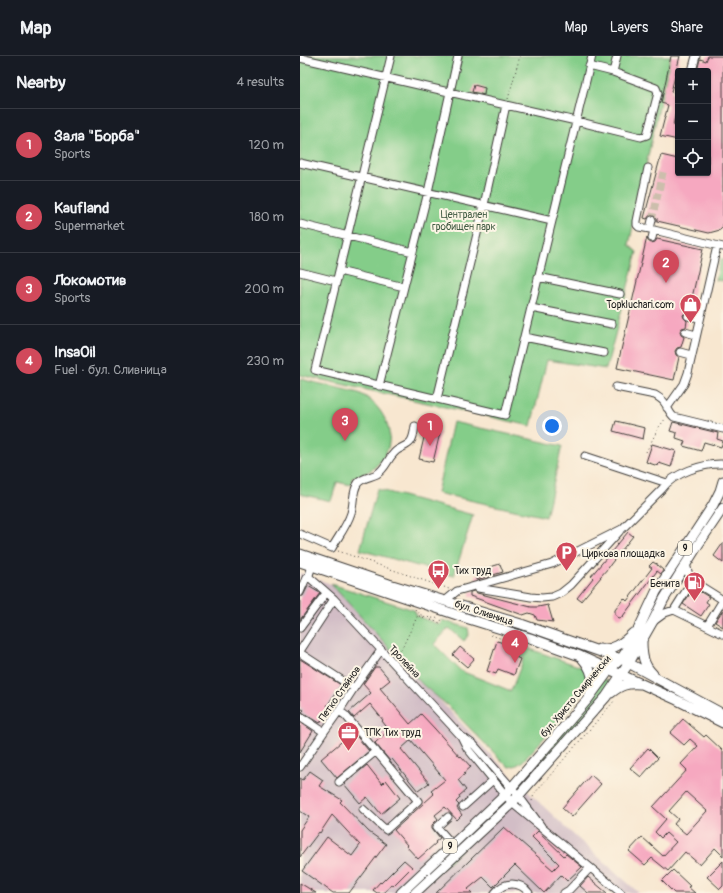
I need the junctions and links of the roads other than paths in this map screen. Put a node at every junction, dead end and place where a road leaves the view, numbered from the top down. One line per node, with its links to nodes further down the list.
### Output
1 (391, 56): 10 (street)
2 (458, 56): 11 (street)
3 (592, 56): 7 (street)
4 (617, 56): 9 (street)
5 (696, 56): 8 (street)
6 (300, 58): 10 (street)
7 (589, 66): 9 (street); 13 (street)
8 (693, 68)
9 (613, 72): 13 (street)
10 (386, 77): 11 (street); 16 (street)
11 (450, 92): 12 (street); 17 (street)
12 (506, 105): 13 (street); 18 (street)
13 (576, 121): 20 (street)
14 (300, 163): 16 (street)
15 (648, 168): 22 (street)
16 (362, 177): 17 (street); 23 (street)
17 (428, 192): 18 (street); 26 (street)
18 (484, 205): 20 (street); 45 (street)
19 (652, 220): 22 (street)
20 (552, 221): 29 (street)
21 (300, 224): 23 (street)
22 (652, 230): 24 (street); 25 (street)
23 (347, 236): 26 (street); 27 (street)
24 (652, 238)
25 (720, 246): 35 (street)
26 (413, 252): 31 (street)
27 (339, 271): 30 (street); 31 (street)
28 (300, 272): 30 (street)
29 (538, 277): 32 (street); 33 (street)
30 (336, 281): 43 (street)
31 (404, 287): 43 (street)
32 (620, 294)
33 (531, 308): 36 (street); 39 (street)
34 (688, 316): 35 (street)
35 (700, 318): 38 (street)
36 (612, 324)
37 (684, 332): 38 (street)
38 (696, 335): 42 (street)
39 (524, 337): 41 (street); 45 (street)
40 (680, 352): 42 (street)
41 (604, 353)
42 (692, 355): 46 (street)
43 (379, 386): 45 (street)
44 (616, 387): 46 (street)
45 (437, 399)
46 (667, 408): 48 (street)
47 (415, 426): 55 (street)
48 (723, 429)
49 (585, 456): 52 (street)
50 (723, 464): 52 (street)
51 (723, 481): 70 (main road, бул. Христо Смирненски / 9)
52 (667, 483): 54 (street)
53 (723, 508): 58 (main road, 9)
54 (622, 529): 62 (street); 62 (street)
55 (300, 534)
56 (300, 554): 67 (main road, бул. Сливница)
57 (300, 562): 59 (main road, бул. Сливница)
58 (686, 564): 61 (street); 69 (main road, 9)
59 (312, 566): 60 (street); 78 (main road, бул. Сливница)
60 (309, 576): 63 (street); 64 (street, Тролейна)
61 (691, 580): 66 (street); 68 (street)
62 (473, 587): 67 (street)
63 (300, 592)
64 (326, 593): 65 (street, Тролейна); 72 (street)
65 (334, 599): 76 (street, Тролейна); 77 (street)
66 (723, 600): 71 (street)
67 (445, 601): 75 (main road, бул. Сливница)
68 (674, 610): 69 (street); 71 (street)
69 (654, 621): 74 (main road, 9)
70 (640, 626): 75 (main road); 79 (main road, бул. Христо Смирненски / 9)
71 (707, 626): 73 (street)
72 (300, 628)
73 (723, 634)
74 (642, 641): 80 (main road, 9); 83 (main road)
75 (591, 648): 79 (main road, бул. Сливница)
76 (381, 650): 85 (street, Петко Стайнов); 93 (street, Тролейна)
77 (300, 652): 85 (street)
78 (580, 656): 81 (main road, бул. Сливница); 87 (main road)
79 (621, 659): 80 (main road, бул. Сливница); 81 (main road, бул. Христо Смирненски / 9)
80 (629, 663): 82 (main road, 9); 83 (main road, бул. Сливница)
81 (610, 669): 82 (main road, бул. Сливница); 87 (main road, бул. Христо Смирненски / 9)
82 (621, 674): 84 (main road, бул. Сливница); 86 (main road, 9)
83 (656, 677): 89 (main road, бул. Сливница)
84 (643, 684): 86 (main road); 91 (main road, бул. Сливница)
85 (354, 688): 88 (street, Петко Стайнов)
86 (606, 697): 100 (main road, 9)
87 (588, 699): 98 (main road, бул. Христо Смирненски / 9)
88 (339, 711): 92 (street, Петко Стайнов); 94 (street)
89 (723, 714)
90 (300, 716): 92 (street)
91 (723, 723)
92 (324, 732): 95 (street, Петко Стайнов)
93 (461, 736): 96 (street, Тролейна); 98 (street, Тролейна)
94 (376, 751): 97 (street); 103 (street)
95 (300, 767)
96 (493, 780): 99 (street, Тролейна); 102 (street)
97 (339, 782)
98 (511, 787): 99 (main road, бул. Христо Смирненски / 9); 100 (street, Тролейна)
99 (505, 795): 101 (street, Тролейна); 106 (main road, бул. Христо Смирненски / 9)
100 (518, 795): 101 (main road, 9); 105 (street, Тролейна)
101 (512, 803): 105 (street, Тролейна); 109 (main road, 9)
102 (463, 807)
103 (363, 809)
104 (448, 817): 106 (street)
105 (541, 826): 107 (street, Тролейна)
106 (452, 844): 108 (main road, бул. Христо Смирненски / 9)
107 (590, 868): 112 (street); 113 (street, Тролейна)
108 (401, 893)
109 (416, 893)
110 (496, 893): 111 (street)
111 (529, 893)
112 (564, 893)
113 (621, 893)

